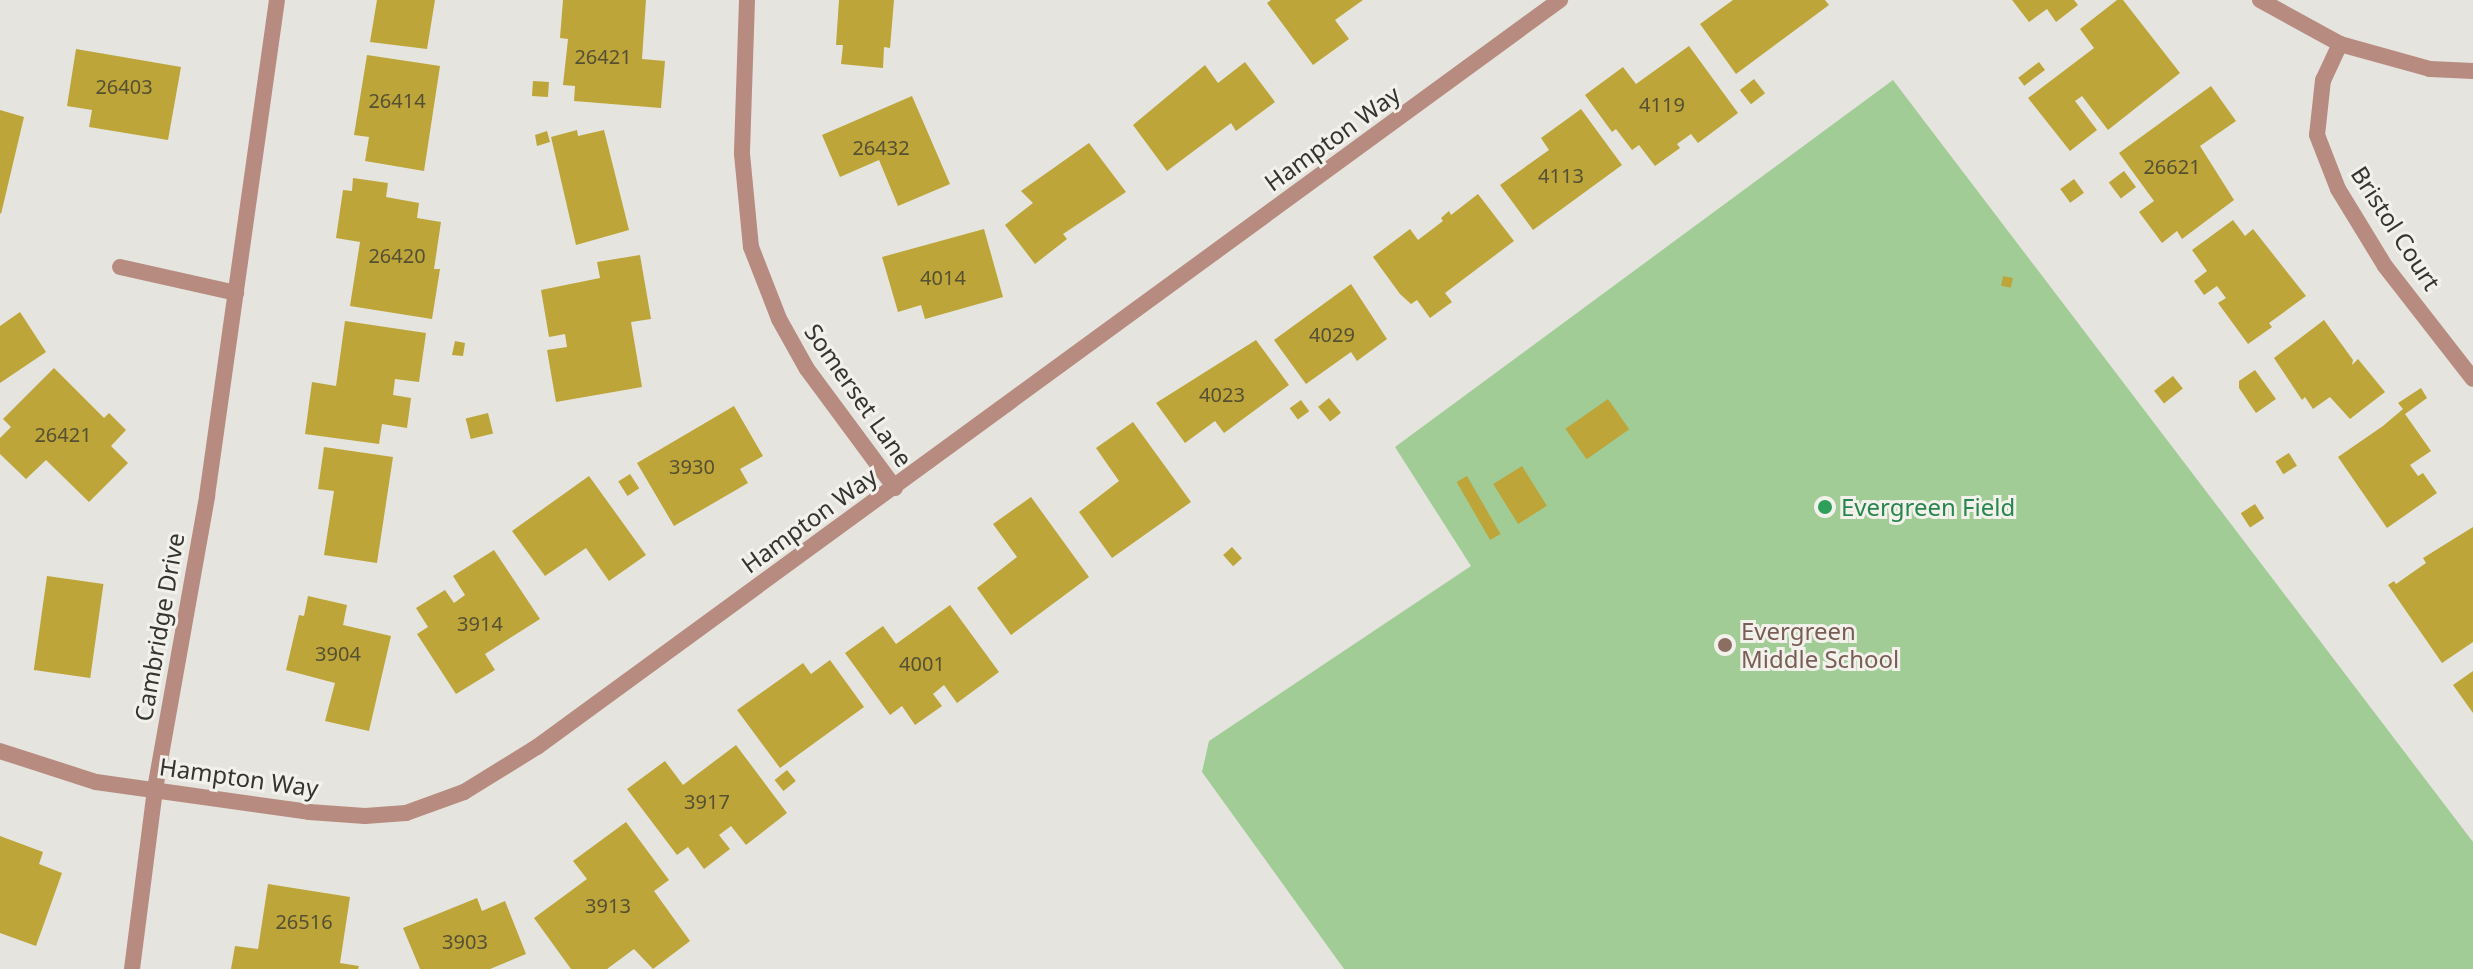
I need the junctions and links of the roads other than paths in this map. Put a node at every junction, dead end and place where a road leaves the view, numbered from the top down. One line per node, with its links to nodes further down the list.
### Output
1 (277, 0): 8 (street, Cambridge Drive)
2 (747, 0): 10 (street, Somerset Lane)
3 (1560, 0): 10 (street, Hampton Way)
4 (2260, 0): 5 (street)
5 (2340, 44): 6 (street); 9 (street, Bristol Court)
6 (2473, 71)
7 (120, 267): 8 (street)
8 (236, 293): 12 (street, Cambridge Drive)
9 (2473, 379)
10 (895, 488): 12 (street, Hampton Way)
11 (0, 751): 12 (street, Hampton Way)
12 (155, 789): 13 (street, Cambridge Drive)
13 (132, 969)

